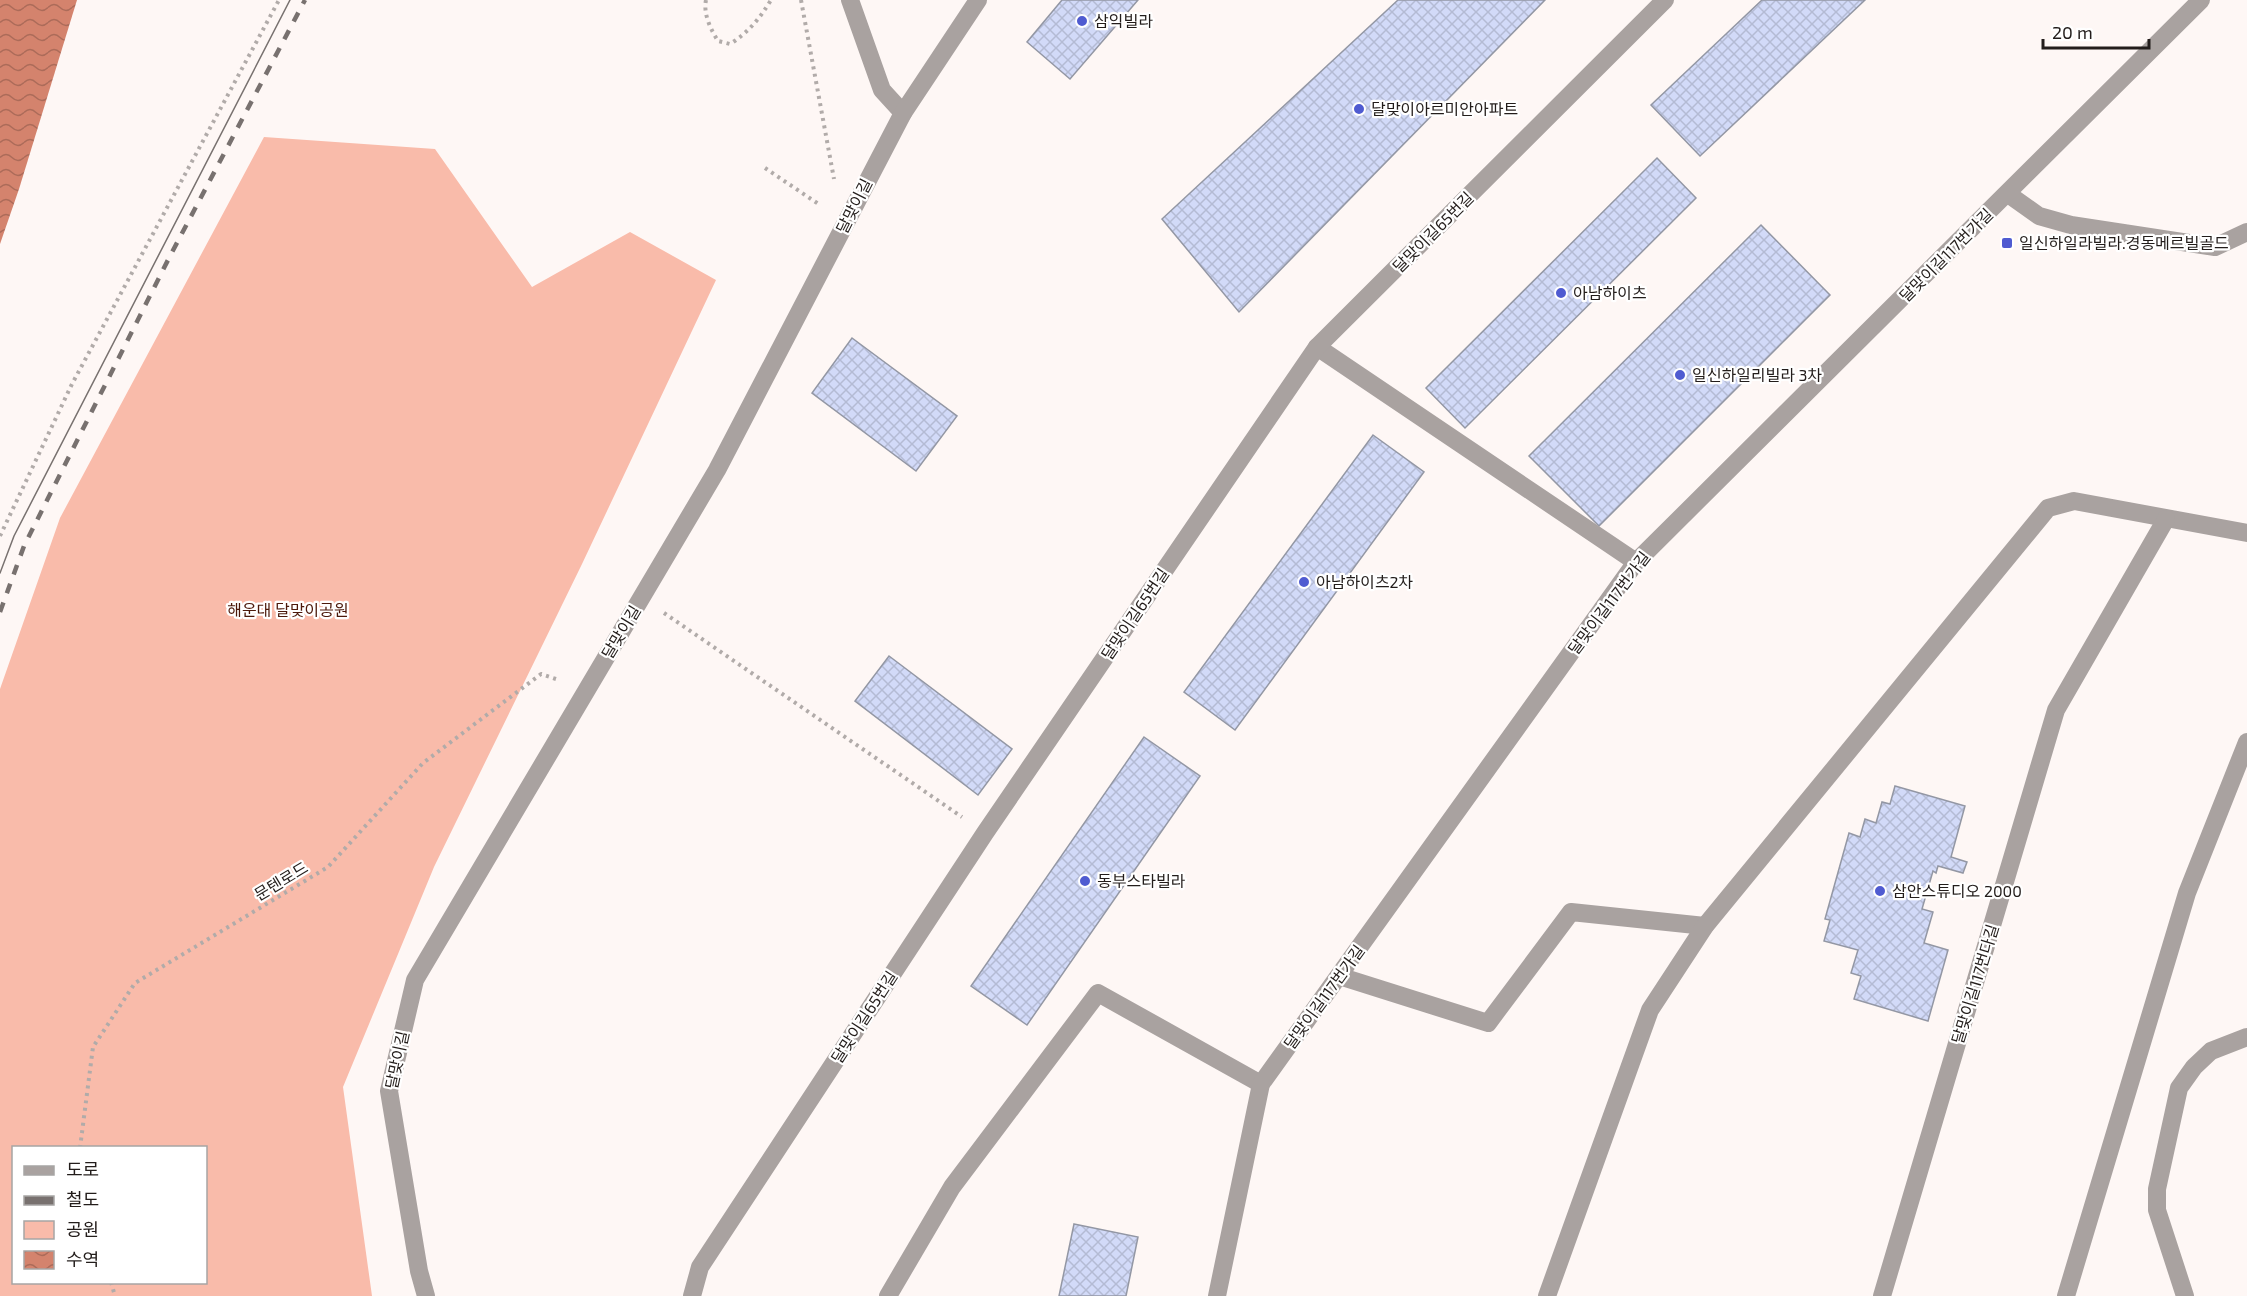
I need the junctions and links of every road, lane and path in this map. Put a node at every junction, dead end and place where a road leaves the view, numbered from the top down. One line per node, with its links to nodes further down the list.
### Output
1 (279, 0): 18 (path)
2 (706, 0): 3 (path)
3 (771, 0)
4 (801, 0): 11 (path)
5 (850, 0): 9 (street)
6 (978, 0): 9 (street, 달맞이길)
7 (1665, 0): 15 (street, 달맞이길65번길)
8 (2201, 0): 12 (street, 달맞이길117번가길)
9 (903, 113): 20 (street, 달맞이길)
10 (765, 168): 13 (path)
11 (834, 179)
12 (2008, 194): 14 (street); 19 (street, 달맞이길117번가길)
13 (819, 205)
14 (2247, 232)
15 (1317, 347): 19 (street); 23 (street, 달맞이길65번길)
16 (2166, 519): 17 (street); 24 (street); 34 (street, 달맞이길117번다길)
17 (2247, 533)
18 (0, 536)
19 (1636, 562): 25 (street, 달맞이길117번가길)
20 (642, 597): 23 (path); 29 (street, 달맞이길)
21 (559, 680): 28 (path, 문텐로드)
22 (2247, 742): 35 (street)
23 (985, 832): 30 (street, 달맞이길65번길)
24 (1706, 926): 25 (street); 33 (street)
25 (1339, 976): 27 (street, 달맞이길117번가길)
26 (2247, 1038): 36 (street)
27 (1261, 1084): 31 (street); 32 (street, 달맞이길117번가길)
28 (80, 1146)
29 (426, 1296)
30 (692, 1296)
31 (888, 1296)
32 (1217, 1296)
33 (1547, 1296)
34 (1882, 1296)
35 (2066, 1296)
36 (2185, 1296)

